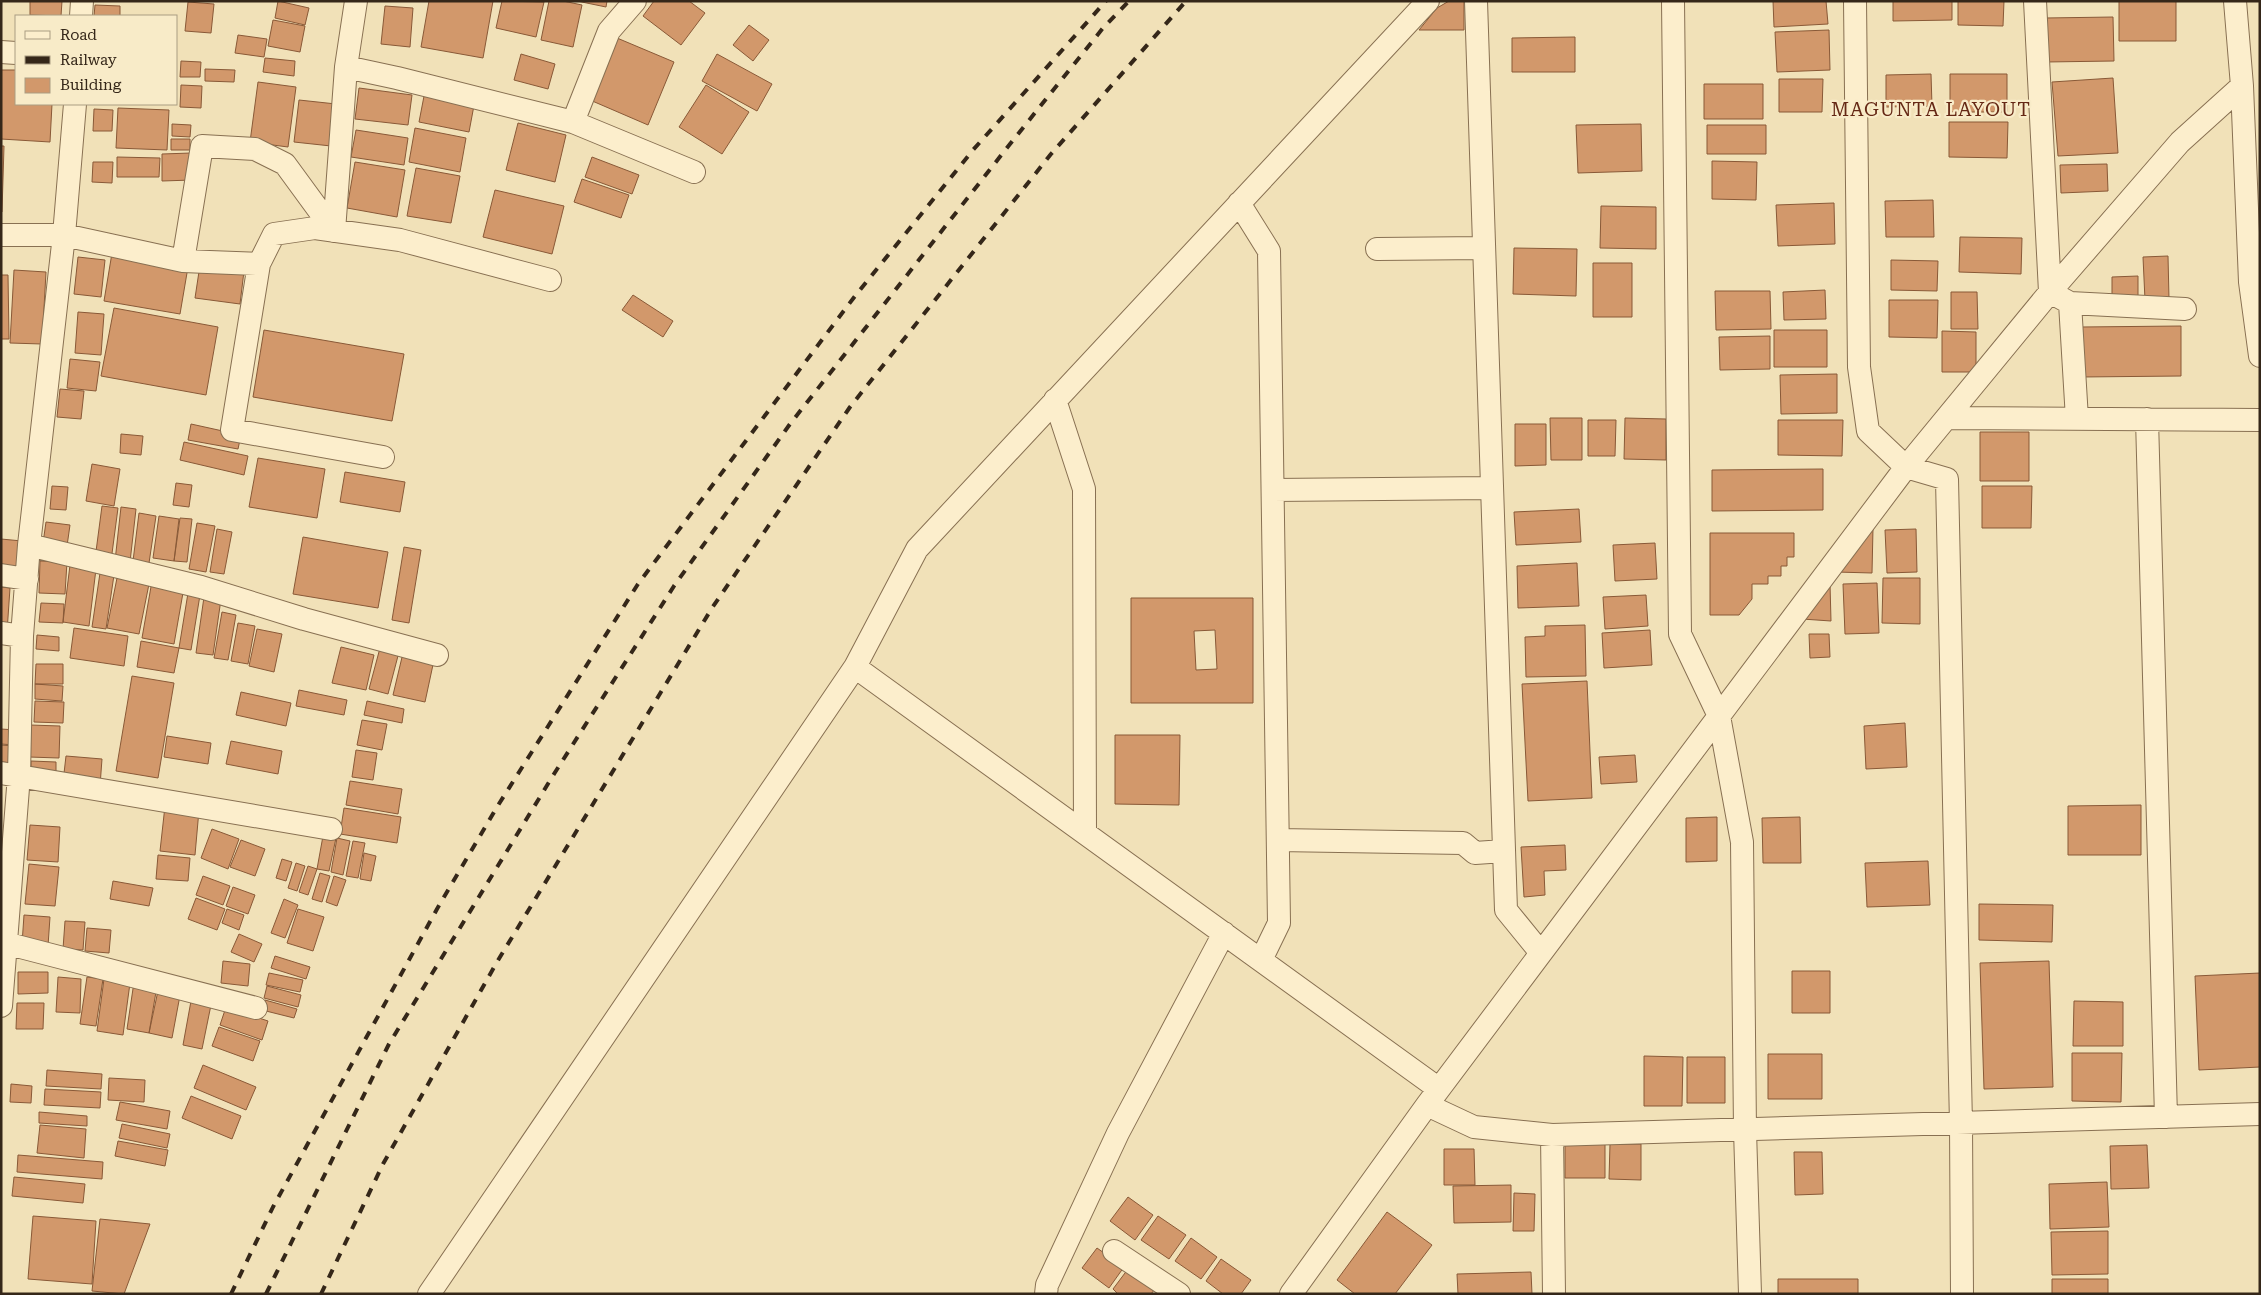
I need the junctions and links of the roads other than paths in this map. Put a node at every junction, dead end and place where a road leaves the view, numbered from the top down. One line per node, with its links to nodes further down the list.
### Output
1 (82, 1): 10 (street)
2 (356, 1): 13 (street)
3 (635, 1): 16 (street)
4 (1428, 1): 18 (street)
5 (1476, 1): 22 (street)
6 (1672, 1): 46 (street)
7 (1855, 1): 37 (street)
8 (2035, 1): 27 (street)
9 (2235, 1): 14 (street)
10 (81, 15)
11 (1, 52): 12 (street)
12 (15, 53)
13 (346, 68): 16 (street); 19 (street)
14 (2242, 86): 27 (street); 30 (street)
15 (75, 105): 21 (street)
16 (573, 122): 17 (street)
17 (694, 172)
18 (1239, 203): 31 (street); 39 (street)
19 (334, 231): 24 (street); 25 (street); 26 (street)
20 (1, 235): 21 (street)
21 (64, 235): 24 (street); 40 (street)
22 (1484, 248): 23 (street); 38 (street)
23 (1377, 249)
24 (183, 261): 25 (street)
25 (258, 264): 36 (street)
26 (550, 280)
27 (2050, 292): 28 (street); 32 (street)
28 (2070, 303): 29 (street); 33 (street)
29 (2185, 310)
30 (2260, 356)
31 (1055, 400): 45 (street); 49 (street)
32 (1948, 418): 33 (street); 37 (street)
33 (2077, 419): 34 (street)
34 (2148, 419): 35 (street); 60 (street)
35 (2260, 420)
36 (383, 457)
37 (1906, 467): 46 (street); 61 (street)
38 (1492, 488): 39 (street); 51 (street)
39 (1273, 490): 50 (street)
40 (29, 545): 42 (street); 44 (street)
41 (1, 574): 42 (street)
42 (27, 579): 43 (street)
43 (12, 635): 47 (street)
44 (437, 655)
45 (855, 667): 49 (street); 65 (street)
46 (1719, 716): 54 (street); 62 (street)
47 (10, 774): 48 (street); 53 (street)
48 (331, 830)
49 (1085, 832): 52 (street)
50 (1278, 840): 51 (street); 55 (street)
51 (1504, 851): 54 (street)
52 (1224, 934): 55 (street); 66 (street)
53 (5, 943): 56 (street); 57 (street)
54 (1541, 953): 58 (street)
55 (1261, 960): 58 (street)
56 (1, 1006)
57 (256, 1008)
58 (1433, 1097): 63 (street); 68 (street)
59 (2260, 1114): 60 (street)
60 (2166, 1117): 61 (street)
61 (1961, 1124): 62 (street); 71 (street)
62 (1745, 1130): 63 (street); 70 (street)
63 (1552, 1135): 69 (street)
64 (1114, 1251): 67 (street)
65 (429, 1294)
66 (1046, 1294)
67 (1180, 1294)
68 (1291, 1294)
69 (1554, 1294)
70 (1750, 1294)
71 (1962, 1294)

